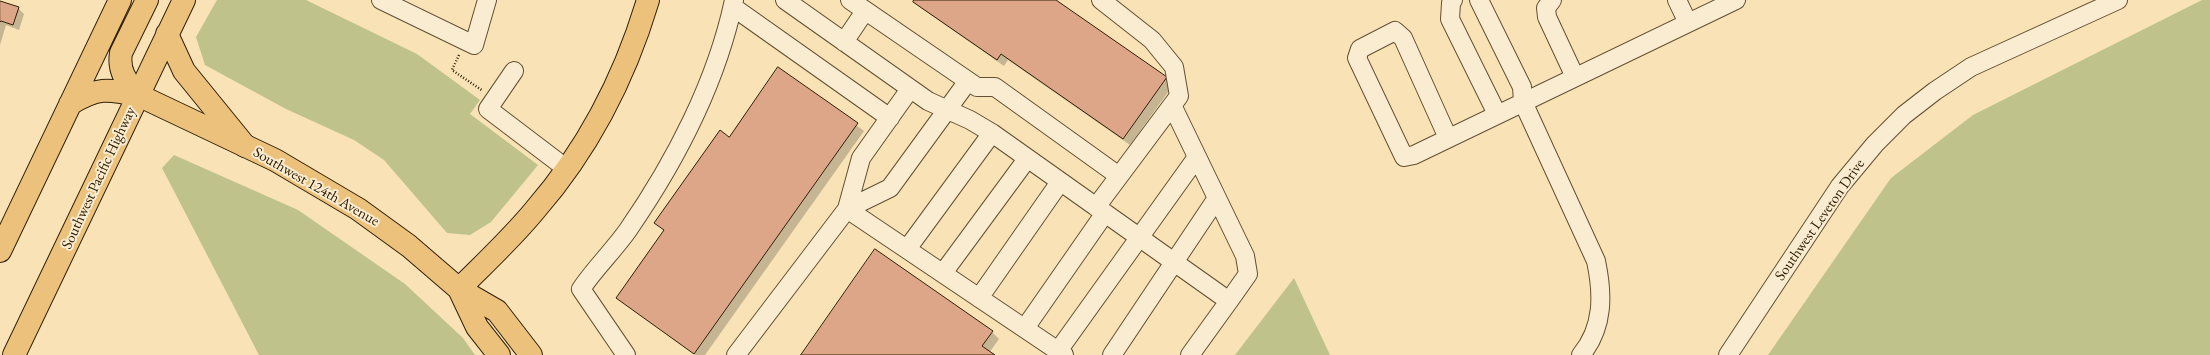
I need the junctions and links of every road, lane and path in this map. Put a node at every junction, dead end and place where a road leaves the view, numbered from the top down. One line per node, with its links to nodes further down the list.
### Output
1 (120, 0): 27 (main road)
2 (147, 0): 25 (main road)
3 (184, 0): 19 (main road, Southwest Pacific Highway)
4 (381, 0): 5 (street)
5 (487, 0)
6 (648, 0): 37 (main road)
7 (785, 0): 20 (street)
8 (850, 0): 17 (street)
9 (1100, 0): 28 (street)
10 (1453, 0): 30 (street)
11 (1479, 0): 26 (street)
12 (1552, 0): 22 (street)
13 (1677, 0): 18 (street)
14 (1736, 0): 18 (street)
15 (2118, 0): 61 (street, Southwest Leveton Drive)
16 (733, 3): 31 (street); 56 (street)
17 (865, 11): 20 (street); 23 (street)
18 (1688, 23): 22 (street)
19 (167, 34): 25 (main road, Southwest Pacific Highway); 34 (main road)
20 (844, 42): 24 (street)
21 (514, 70): 37 (street)
22 (1575, 77): 26 (street)
23 (968, 81): 29 (street); 38 (street)
24 (910, 89): 29 (street); 31 (street)
25 (138, 95): 27 (main road); 34 (main road, Southwest 124th Avenue); 53 (main road, Southwest Pacific Highway)
26 (1523, 102): 30 (street); 60 (street)
27 (70, 104): 45 (main road)
28 (1172, 105): 35 (street); 38 (street)
29 (947, 111): 32 (street); 41 (street)
30 (1497, 114): 33 (street)
31 (890, 118): 41 (street)
32 (992, 133): 36 (street); 44 (street)
33 (1448, 138): 33 (street)
34 (245, 146): 48 (main road, Southwest 124th Avenue)
35 (1197, 157): 40 (street); 43 (street)
36 (1027, 159): 39 (street); 47 (street)
37 (567, 170): 48 (main road)
38 (1119, 176): 42 (street)
39 (1060, 182): 42 (street); 49 (street)
40 (1217, 198): 46 (street); 50 (street)
41 (848, 208): 44 (street); 57 (street)
42 (1101, 210): 43 (street); 51 (street)
43 (1139, 238): 46 (street); 52 (street)
44 (907, 249): 47 (street)
45 (0, 251)
46 (1174, 262): 50 (street); 58 (street)
47 (943, 273): 49 (street)
48 (459, 289): 54 (main road, Southwest 124th Avenue); 55 (main road, Southwest 124th Avenue)
49 (979, 298): 51 (street)
50 (1229, 301): 59 (street)
51 (1024, 328): 52 (street)
52 (1061, 353)
53 (14, 355)
54 (499, 355)
55 (531, 355)
56 (626, 355)
57 (736, 355)
58 (1112, 355)
59 (1190, 355)
60 (1581, 355)
61 (1728, 355)

